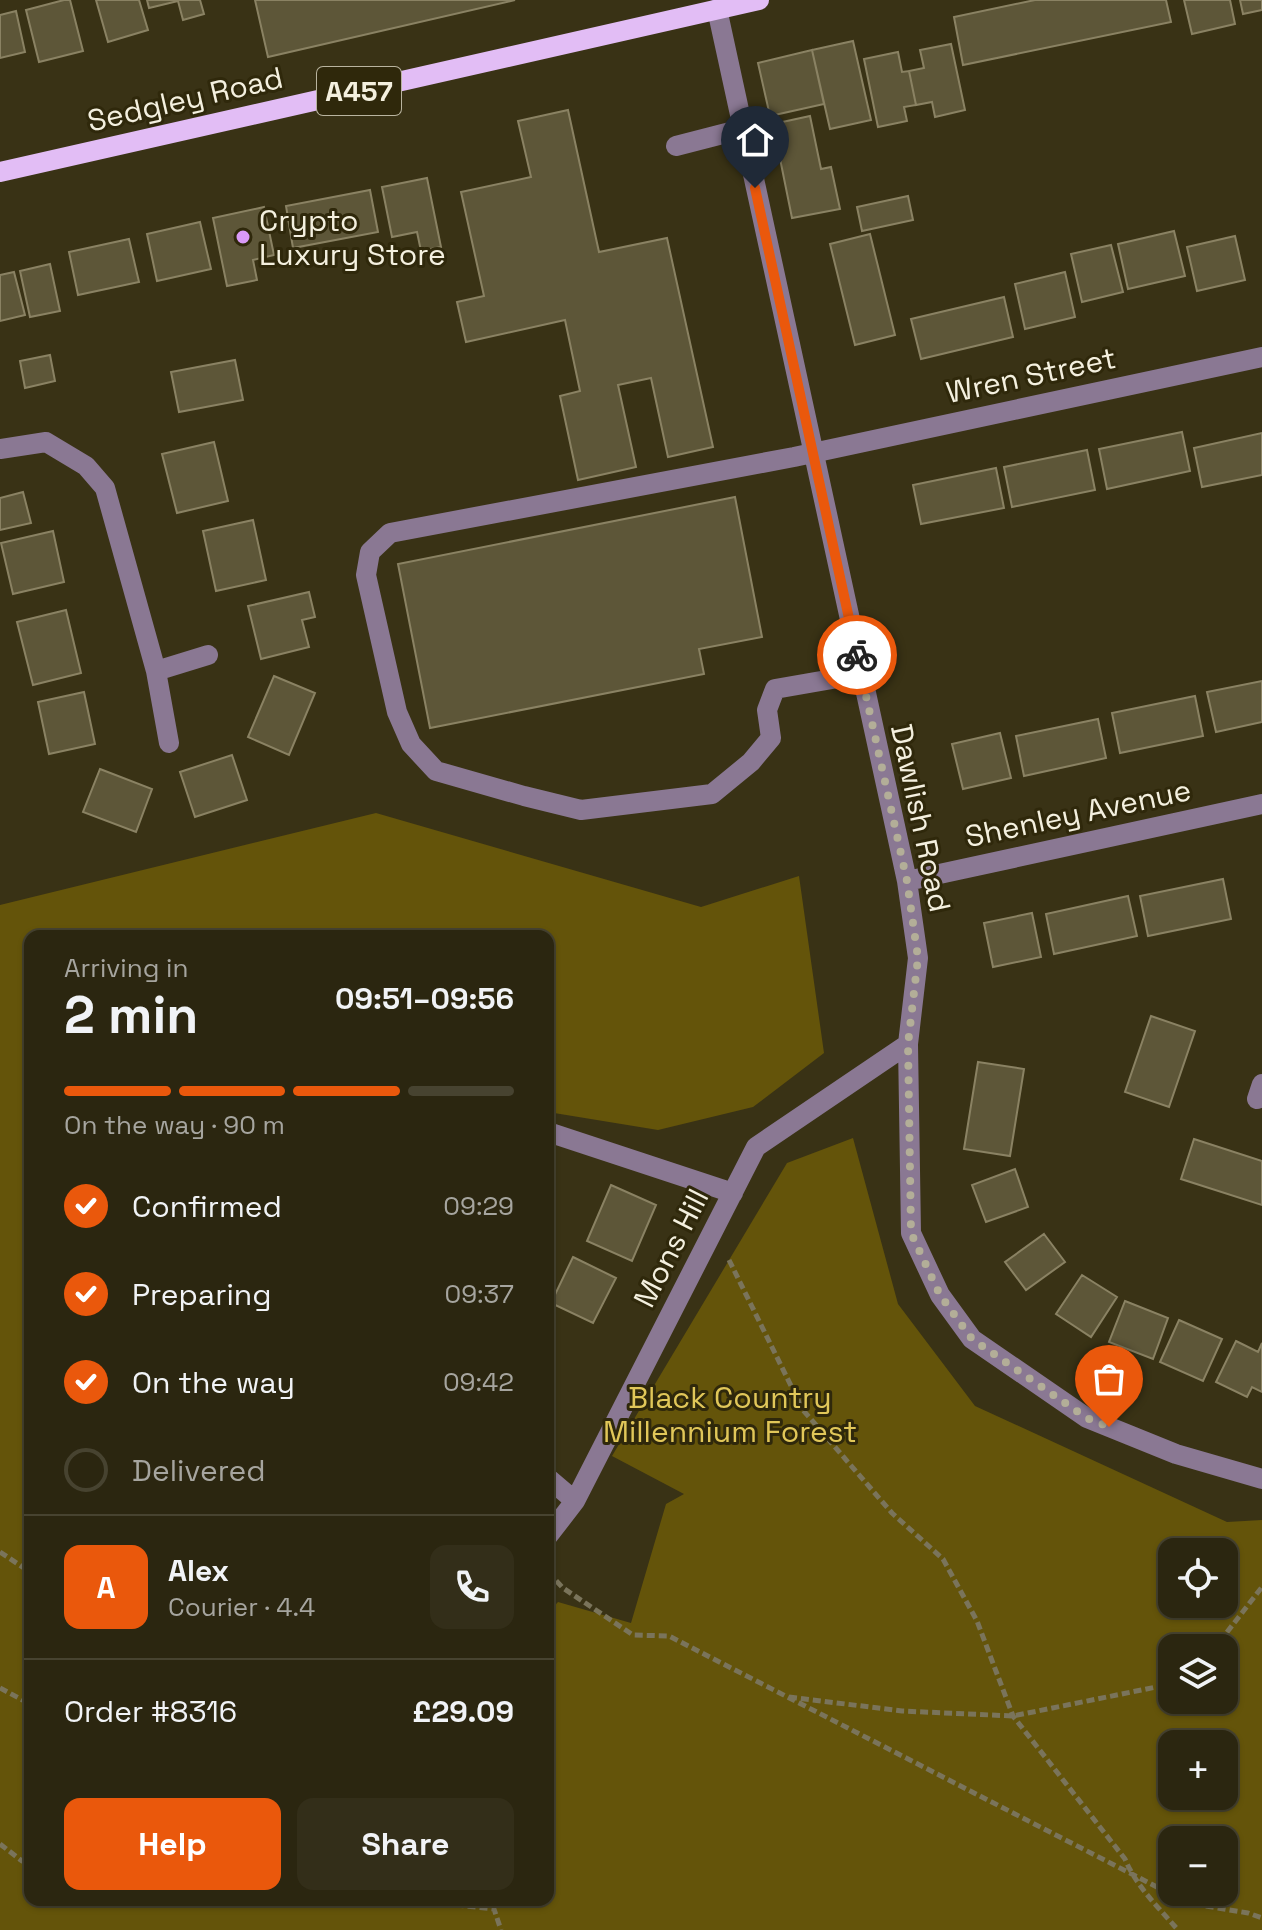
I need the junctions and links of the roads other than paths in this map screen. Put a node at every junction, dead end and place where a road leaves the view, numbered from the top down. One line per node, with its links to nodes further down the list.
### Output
1 (759, 0): 2 (main road, Sedgley Road / A457)
2 (716, 4): 3 (street, Dawlish Road); 5 (main road, Sedgley Road / A457)
3 (742, 129): 4 (street); 8 (street, Dawlish Road)
4 (676, 146)
5 (0, 172)
6 (1262, 357): 8 (street, Wren Street)
7 (0, 449): 10 (street)
8 (812, 452): 11 (street, Dawlish Road); 11 (street, Wren Street)
9 (208, 655): 10 (street)
10 (156, 671): 12 (street)
11 (861, 674): 14 (street, Dawlish Road)
12 (169, 743)
13 (1262, 804): 14 (street, Shenley Avenue)
14 (907, 881): 15 (street, Dawlish Road)
15 (908, 1044): 17 (street, Mons Hill); 18 (street, Dawlish Road)
16 (554, 1134): 17 (street)
17 (733, 1193): 20 (street, Mons Hill)
18 (1262, 1479)
19 (554, 1483): 20 (street)
20 (575, 1501): 21 (street, Mons Hill)
21 (554, 1528)

